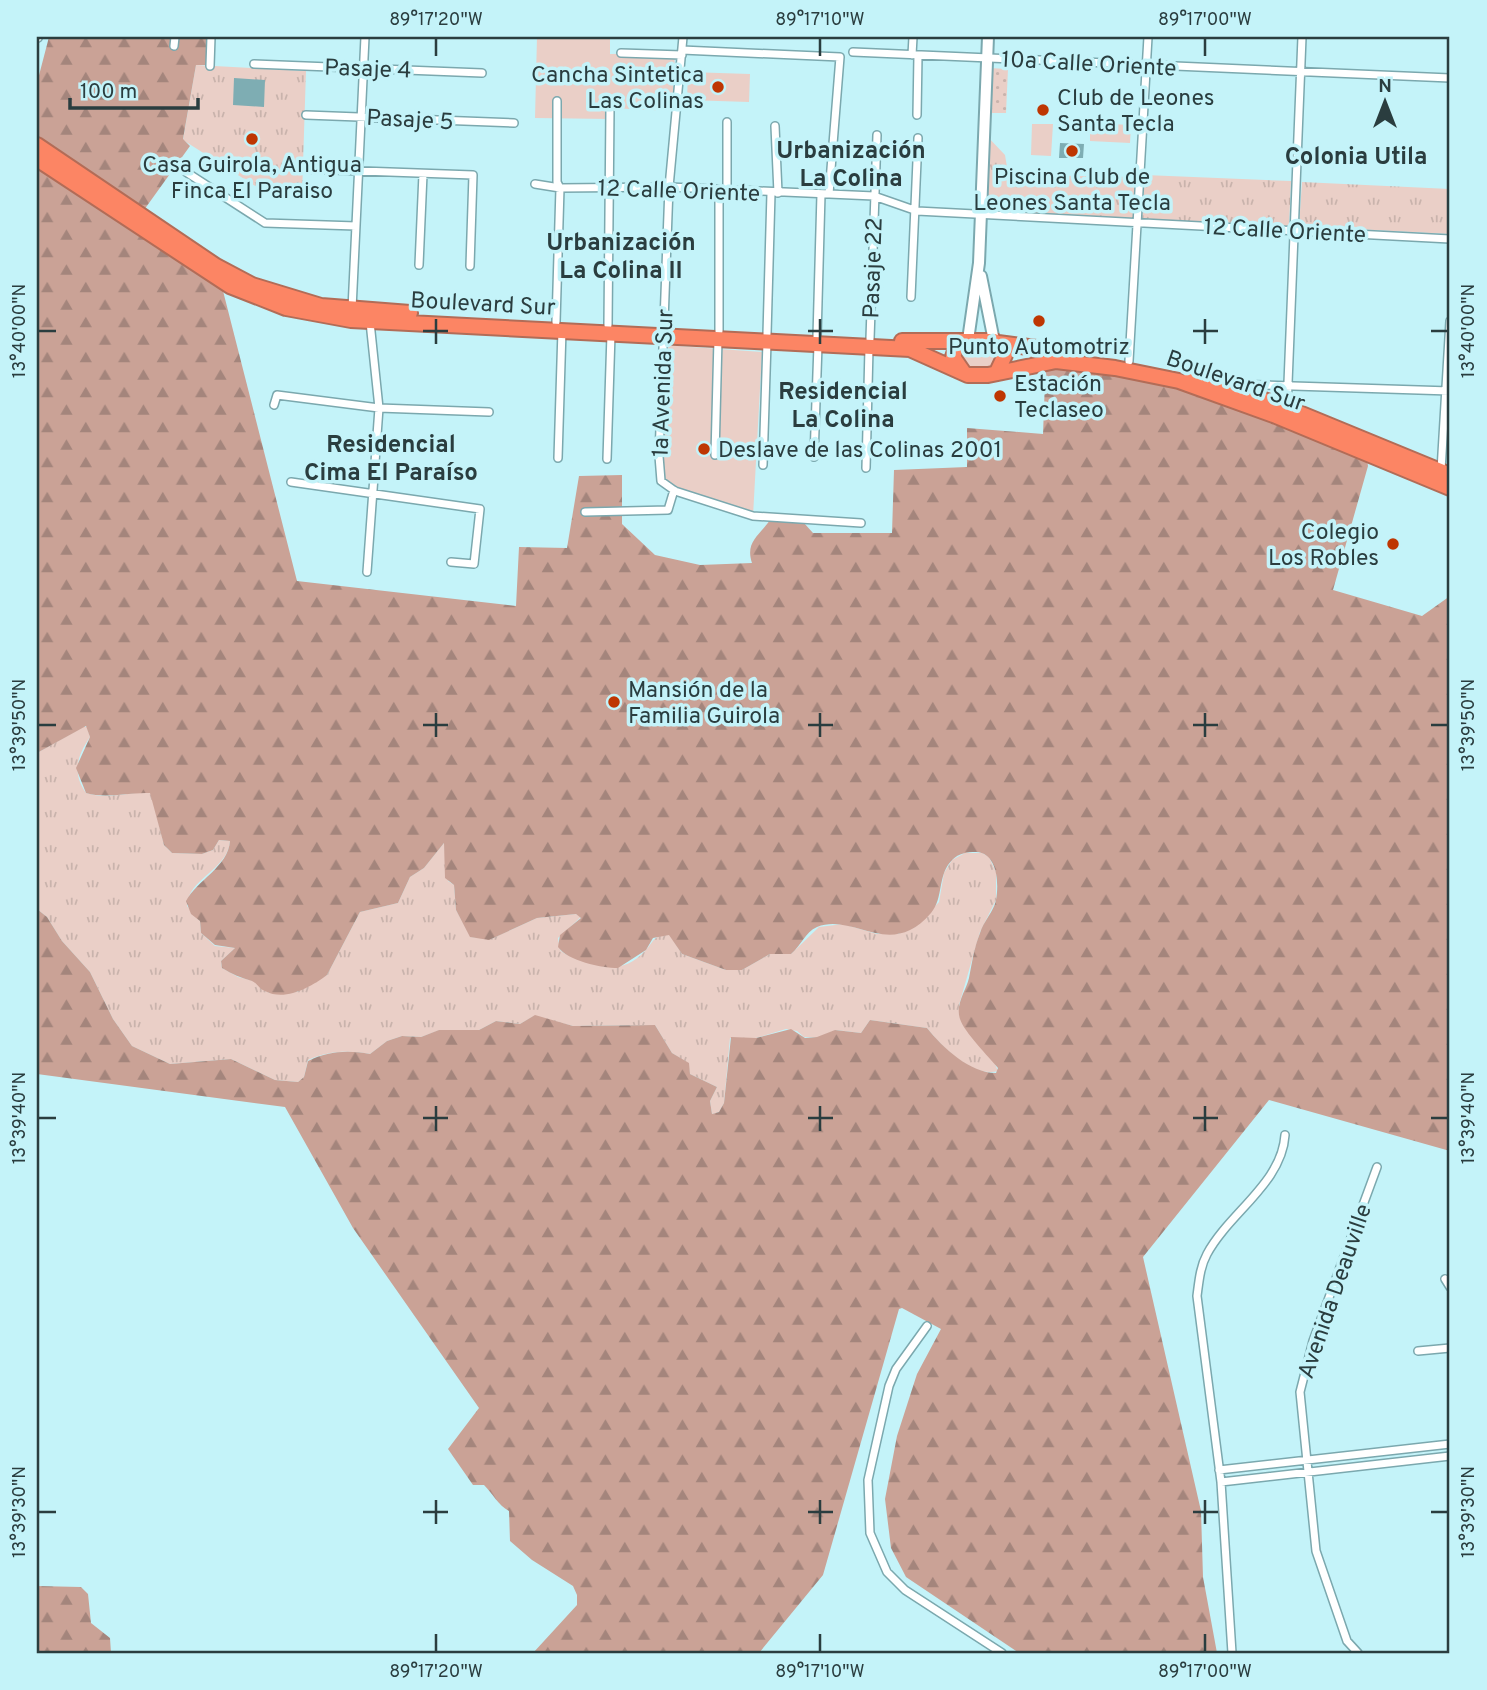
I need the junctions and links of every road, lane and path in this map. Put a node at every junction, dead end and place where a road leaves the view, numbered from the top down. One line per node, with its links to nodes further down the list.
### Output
1 (175, 37): 9 (street)
2 (211, 37): 17 (street)
3 (365, 37): 18 (street)
4 (683, 37): 10 (street, 1a Avenida Sur)
5 (913, 37): 13 (street)
6 (988, 37): 14 (street)
7 (1148, 37): 16 (street)
8 (1302, 37): 20 (street)
9 (174, 46)
10 (682, 52): 12 (street); 39 (street, 1a Avenida Sur); 44 (street)
11 (853, 52): 13 (street, 10a Calle Oriente)
12 (621, 53)
13 (915, 55): 14 (street, 10a Calle Oriente); 25 (street)
14 (987, 58): 16 (street, 10a Calle Oriente); 47 (street)
15 (254, 64): 18 (street, Pasaje 4)
16 (1146, 65): 20 (street, 10a Calle Oriente); 48 (street)
17 (210, 66)
18 (364, 68): 19 (street, Pasaje 4); 26 (street)
19 (482, 72)
20 (1301, 72): 21 (street, 10a Calle Oriente); 50 (street)
21 (1450, 78)
22 (557, 101): 40 (street)
23 (610, 108): 41 (street)
24 (306, 115): 26 (street, Pasaje 5)
25 (917, 116)
26 (363, 117): 28 (street, Pasaje 5); 35 (street)
27 (727, 122): 42 (street)
28 (514, 123)
29 (775, 126): 43 (street)
30 (877, 135): 45 (street, Pasaje 22)
31 (918, 138): 46 (street)
32 (37, 145): 56 (highway, Boulevard Sur)
33 (37, 159): 57 (highway, Boulevard Sur)
34 (306, 169): 35 (street)
35 (359, 170): 37 (street); 49 (street)
36 (186, 172): 49 (street)
37 (423, 174): 53 (street); 54 (street)
38 (535, 184): 40 (street, 12 Calle Oriente)
39 (669, 187): 41 (street, 12 Calle Oriente); 42 (street, 12 Calle Oriente); 61 (street, 1a Avenida Sur)
40 (560, 188): 41 (street, 12 Calle Oriente); 59 (street)
41 (608, 188): 60 (street)
42 (723, 190): 43 (street, 12 Calle Oriente); 62 (street)
43 (774, 193): 44 (street, 12 Calle Oriente); 63 (street)
44 (825, 194): 45 (street, 12 Calle Oriente); 65 (street)
45 (874, 196): 46 (street, 12 Calle Oriente); 67 (street, Pasaje 22)
46 (916, 211): 47 (street, 12 Calle Oriente); 55 (street)
47 (980, 215): 48 (street, 12 Calle Oriente); 52 (street)
48 (1137, 222): 50 (street, 12 Calle Oriente); 68 (street)
49 (356, 226): 56 (street)
50 (1294, 231): 51 (street, 12 Calle Oriente); 72 (street)
51 (1450, 239)
52 (979, 263): 64 (street); 66 (street)
53 (419, 264)
54 (470, 267)
55 (911, 297)
56 (352, 310): 57 (highway, Boulevard Sur)
57 (370, 316): 59 (highway, Boulevard Sur); 75 (street)
58 (1450, 321): 73 (street)
59 (559, 326): 60 (highway, Boulevard Sur); 80 (street)
60 (610, 329): 61 (highway, Boulevard Sur); 81 (street)
61 (663, 332): 62 (highway, Boulevard Sur); 87 (street, 1a Avenida Sur)
62 (718, 335): 63 (highway, Boulevard Sur); 78 (street)
63 (767, 338): 65 (highway, Boulevard Sur); 82 (street)
64 (965, 340): 66 (highway); 67 (highway, Boulevard Sur); 70 (highway)
65 (818, 341): 67 (highway, Boulevard Sur); 79 (street)
66 (996, 342): 68 (highway, Boulevard Sur); 69 (highway)
67 (869, 344): 70 (highway, Boulevard Sur); 83 (street, Pasaje 22)
68 (1129, 360): 71 (highway, Boulevard Sur)
69 (997, 372): 70 (highway); 86 (highway, Boulevard Sur)
70 (964, 373)
71 (1221, 383): 72 (street); 76 (highway, Boulevard Sur)
72 (1290, 386): 73 (street); 76 (street)
73 (1449, 391): 84 (street)
74 (274, 405): 75 (street)
75 (379, 408): 77 (street); 88 (street)
76 (1287, 408): 84 (highway, Boulevard Sur)
77 (489, 412)
78 (715, 455)
79 (814, 457)
80 (558, 458)
81 (607, 459)
82 (763, 465)
83 (866, 468)
84 (1446, 473)
85 (291, 482): 88 (street)
86 (1450, 488)
87 (674, 490): 89 (street); 90 (street, 1a Avenida Sur)
88 (373, 494): 91 (street); 92 (street)
89 (584, 512)
90 (861, 523)
91 (451, 562)
92 (367, 572)
93 (1285, 1135): 103 (street)
94 (1377, 1167): 102 (street, Avenida Deauville)
95 (1445, 1279): 96 (street)
96 (1450, 1287)
97 (928, 1326): 107 (street)
98 (1450, 1348): 99 (street)
99 (1418, 1352)
100 (1450, 1444): 102 (street)
101 (1450, 1457): 104 (street)
102 (1307, 1459): 103 (street); 104 (street, Avenida Deauville)
103 (1219, 1470): 105 (street)
104 (1308, 1472): 105 (street); 106 (street, Avenida Deauville)
105 (1222, 1482): 108 (street)
106 (1358, 1652): 109 (street)
107 (1002, 1653)
108 (1232, 1653)
109 (1369, 1653)

